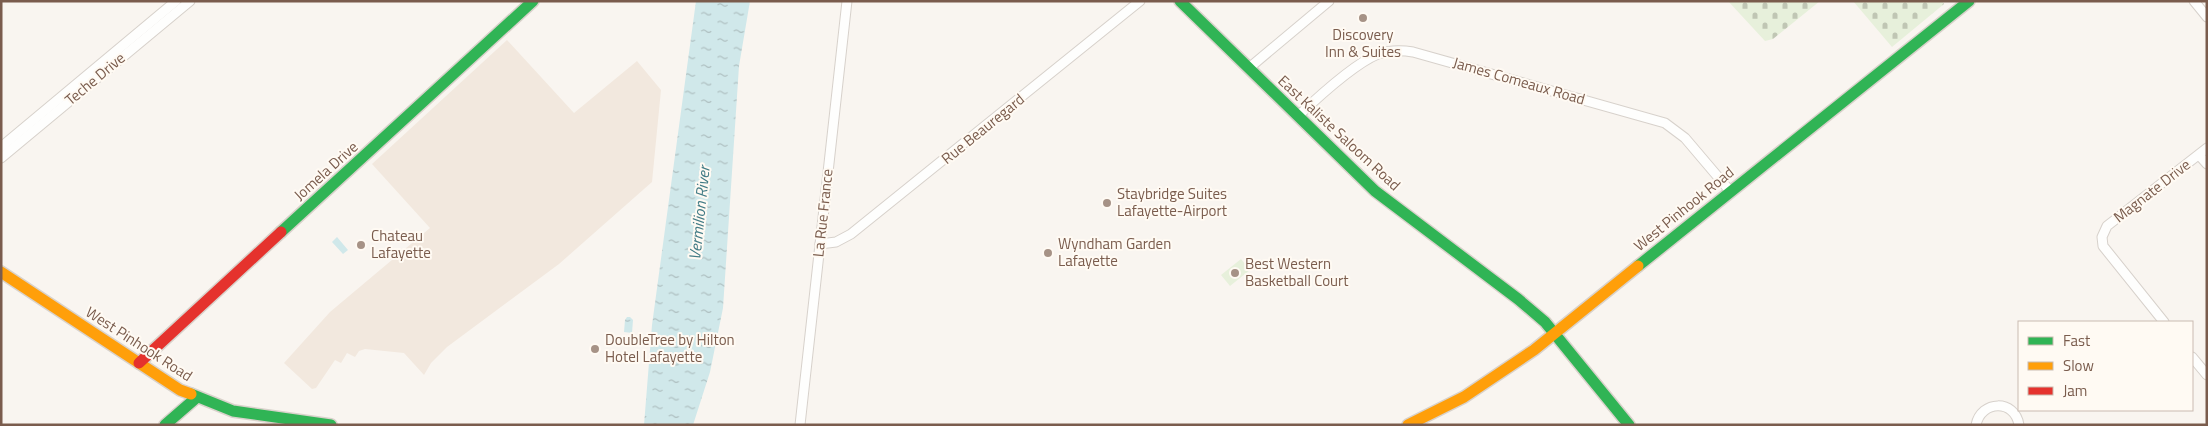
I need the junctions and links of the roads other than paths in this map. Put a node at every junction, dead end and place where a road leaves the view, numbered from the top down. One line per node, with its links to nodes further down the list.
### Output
1 (176, 1): 11 (street, Teche Drive)
2 (190, 1): 11 (street, Teche Drive)
3 (533, 1): 26 (main road, Jomela Drive)
4 (847, 1): 21 (street, La Rue France)
5 (1140, 1): 21 (street, Rue Beauregard)
6 (1180, 1): 12 (main road, East Kaliste Saloom Road)
7 (1328, 1): 12 (street)
8 (1969, 1): 20 (main road, West Pinhook Road)
9 (2194, 1): 10 (street)
10 (2207, 17)
11 (126, 49): 14 (street, Teche Drive)
12 (1249, 68): 13 (main road, East Kaliste Saloom Road)
13 (1298, 116): 20 (street, James Comeaux Road); 24 (main road, East Kaliste Saloom Road)
14 (18, 139): 15 (street, Teche Drive); 18 (street, Teche Drive)
15 (1, 147)
16 (2207, 148): 17 (street, Magnate Drive)
17 (2199, 154): 19 (street); 23 (street, Magnate Drive)
18 (1, 158)
19 (2207, 164)
20 (1730, 191): 24 (main road, West Pinhook Road)
21 (820, 244): 31 (street, La Rue France)
22 (1, 272): 26 (main road, West Pinhook Road)
23 (2163, 321)
24 (1555, 333): 32 (main road, West Pinhook Road); 33 (main road, East Kaliste Saloom Road)
25 (2193, 358): 27 (street)
26 (139, 364): 28 (main road, West Pinhook Road)
27 (2207, 376)
28 (196, 398): 29 (main road); 30 (main road, West Pinhook Road)
29 (165, 425)
30 (331, 425)
31 (800, 425)
32 (1408, 425)
33 (1630, 425)
34 (1976, 425): 35 (street)
35 (2019, 425)

